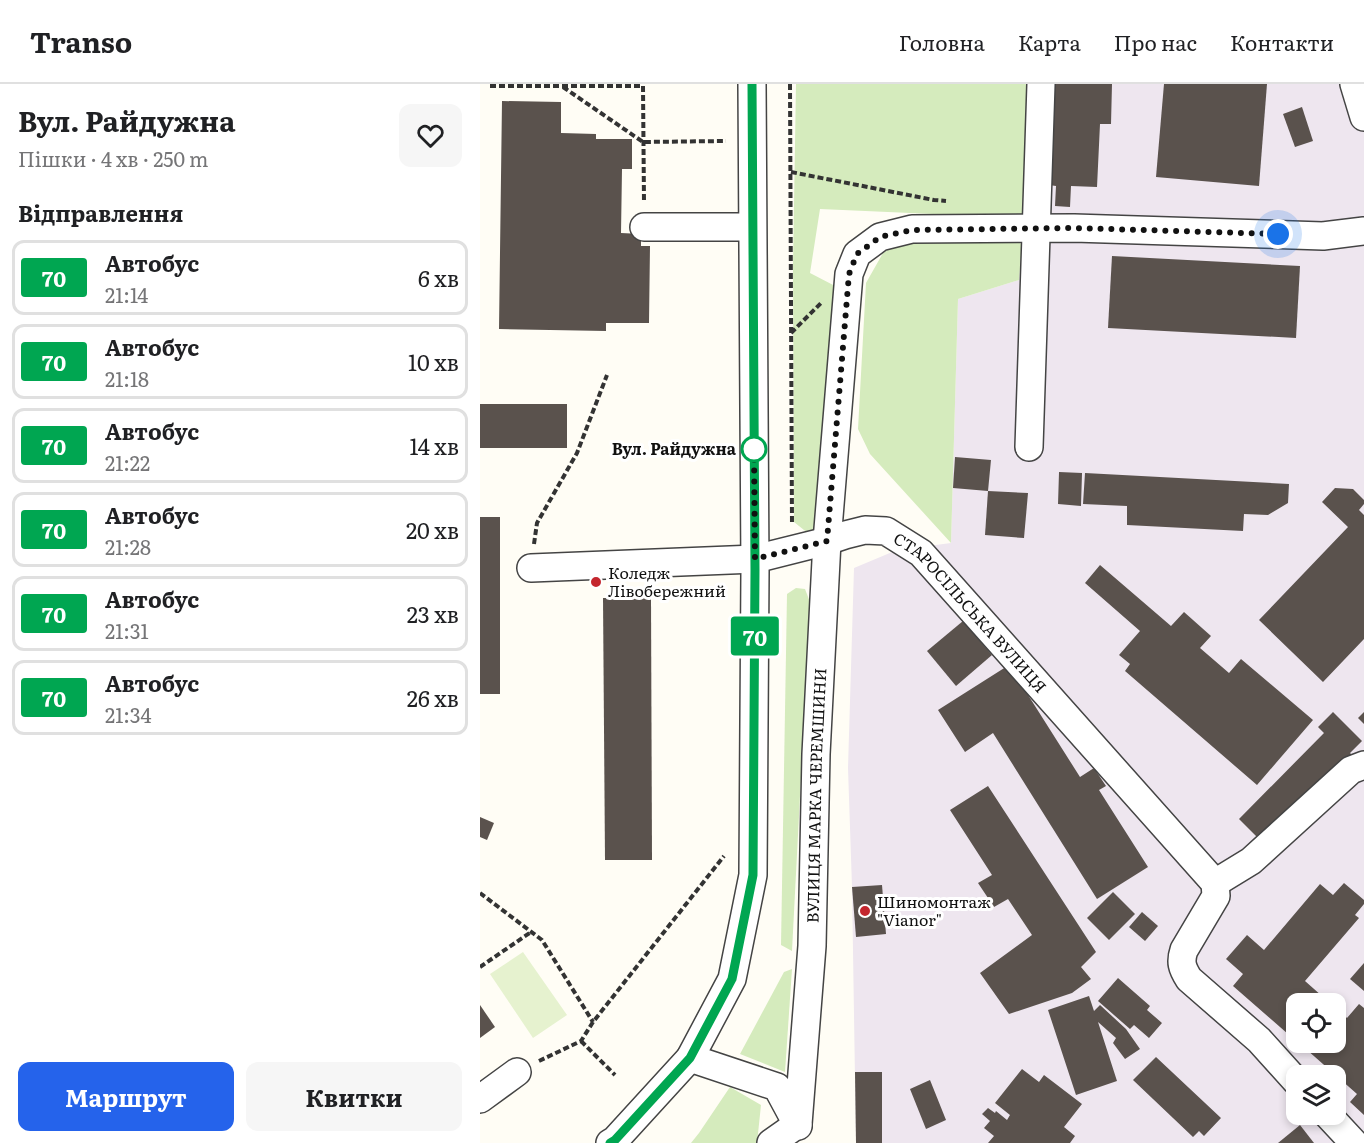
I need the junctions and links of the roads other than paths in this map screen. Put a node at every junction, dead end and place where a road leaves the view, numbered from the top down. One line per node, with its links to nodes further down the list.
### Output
1 (752, 84): 6 (street)
2 (1041, 84): 7 (street)
3 (1354, 84): 4 (street)
4 (1364, 117)
5 (644, 227): 6 (street)
6 (752, 227): 11 (street)
7 (1037, 228): 8 (street); 9 (street); 10 (street)
8 (1364, 231)
9 (1029, 447)
10 (827, 541): 11 (street); 14 (street, СТАРОСІЛЬСЬКА ВУЛИЦЯ); 20 (street, ВУЛИЦЯ МАРКА ЧЕРЕМШИНИ)
11 (755, 559): 12 (street); 15 (street)
12 (531, 568)
13 (1364, 765): 14 (street)
14 (1215, 883): 16 (street)
15 (690, 1058): 20 (street); 21 (street)
16 (1286, 1070)
17 (517, 1072): 18 (street)
18 (480, 1099)
19 (1337, 1125): 23 (street)
20 (798, 1134): 22 (street)
21 (610, 1143)
22 (771, 1143)
23 (1354, 1143)

